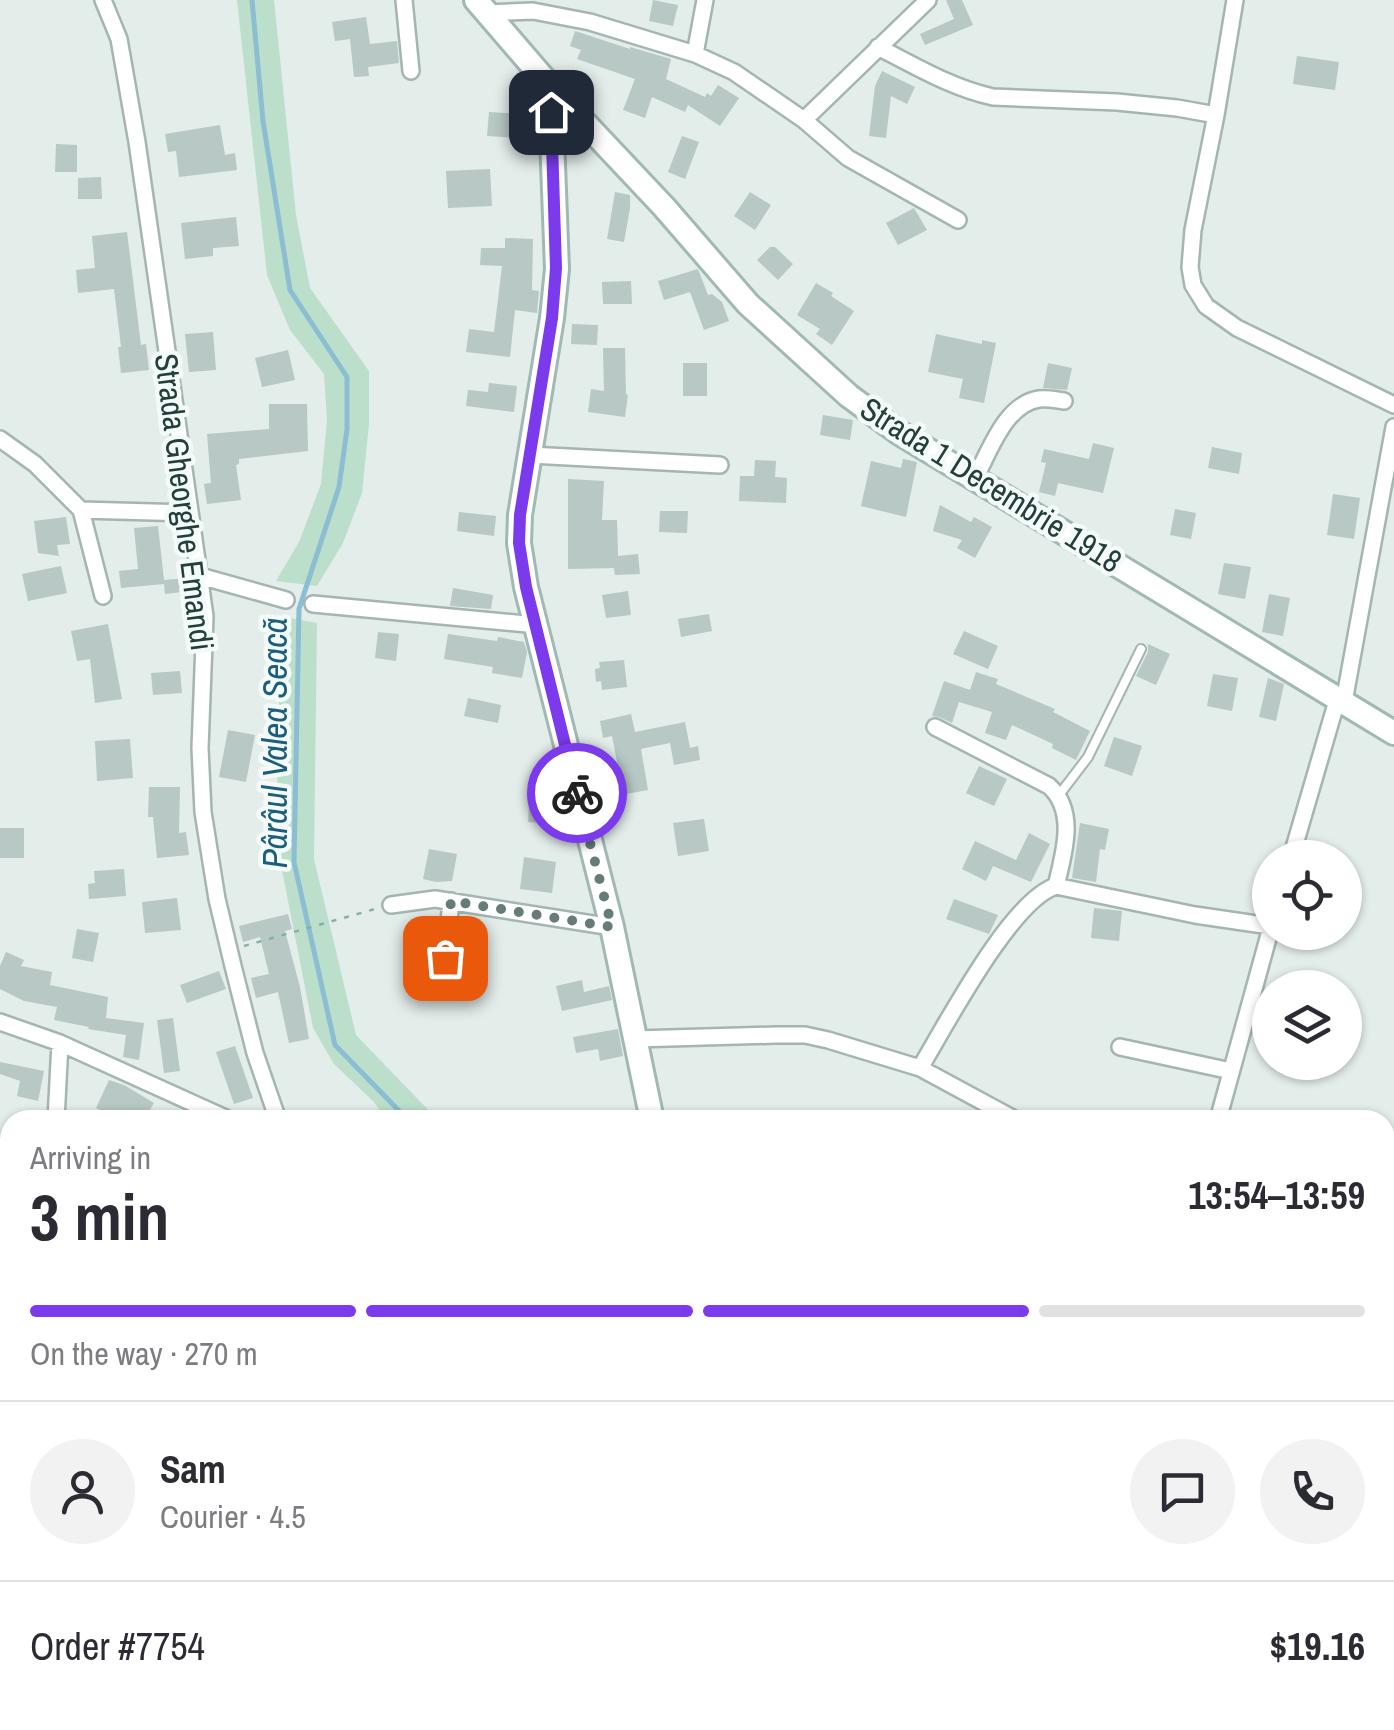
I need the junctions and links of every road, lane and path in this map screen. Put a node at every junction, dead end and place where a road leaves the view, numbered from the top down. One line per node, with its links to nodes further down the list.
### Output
1 (103, 0): 22 (street, Strada Gheorghe Emandi)
2 (404, 0): 9 (street)
3 (705, 0): 8 (street)
4 (928, 0): 7 (street)
5 (1236, 0): 11 (street)
6 (482, 7): 8 (street); 10 (main road, Strada 1 Decembrie 1918)
7 (878, 46): 11 (street); 12 (street)
8 (695, 54): 12 (street)
9 (412, 71)
10 (550, 86): 18 (main road); 20 (main road, Strada 1 Decembrie 1918)
11 (1216, 114): 15 (street)
12 (804, 120): 13 (street)
13 (958, 220)
14 (1064, 401): 20 (street)
15 (1394, 405)
16 (1394, 427): 29 (street)
17 (0, 440): 21 (street)
18 (530, 456): 19 (street); 27 (main road)
19 (720, 466)
20 (975, 478): 29 (main road, Strada 1 Decembrie 1918)
21 (81, 510): 22 (street); 24 (street)
22 (189, 513): 23 (street, Strada Gheorghe Emandi)
23 (200, 576): 25 (street); 39 (street, Strada Gheorghe Emandi)
24 (102, 596)
25 (286, 600)
26 (313, 604): 27 (street)
27 (537, 625): 38 (main road)
28 (1141, 648): 32 (lane)
29 (1341, 700): 31 (main road, Strada 1 Decembrie 1918); 33 (street)
30 (934, 727): 32 (street)
31 (1394, 733)
32 (1059, 795): 34 (street)
33 (1297, 840)
34 (1056, 886): 37 (street); 46 (street)
35 (451, 901): 36 (street); 38 (street); 41 (street)
36 (392, 905): 39 (path)
37 (1252, 925)
38 (612, 927): 43 (main road)
39 (230, 950): 50 (street, Strada Gheorghe Emandi)
40 (1264, 950): 47 (street)
41 (442, 991)
42 (0, 1022): 44 (street)
43 (636, 1039): 46 (street); 51 (main road)
44 (60, 1044): 48 (street); 49 (street)
45 (1120, 1048): 47 (street)
46 (920, 1068): 52 (street)
47 (1232, 1071): 53 (street)
48 (57, 1110)
49 (208, 1110)
50 (275, 1110)
51 (650, 1110)
52 (998, 1110)
53 (1221, 1110)

